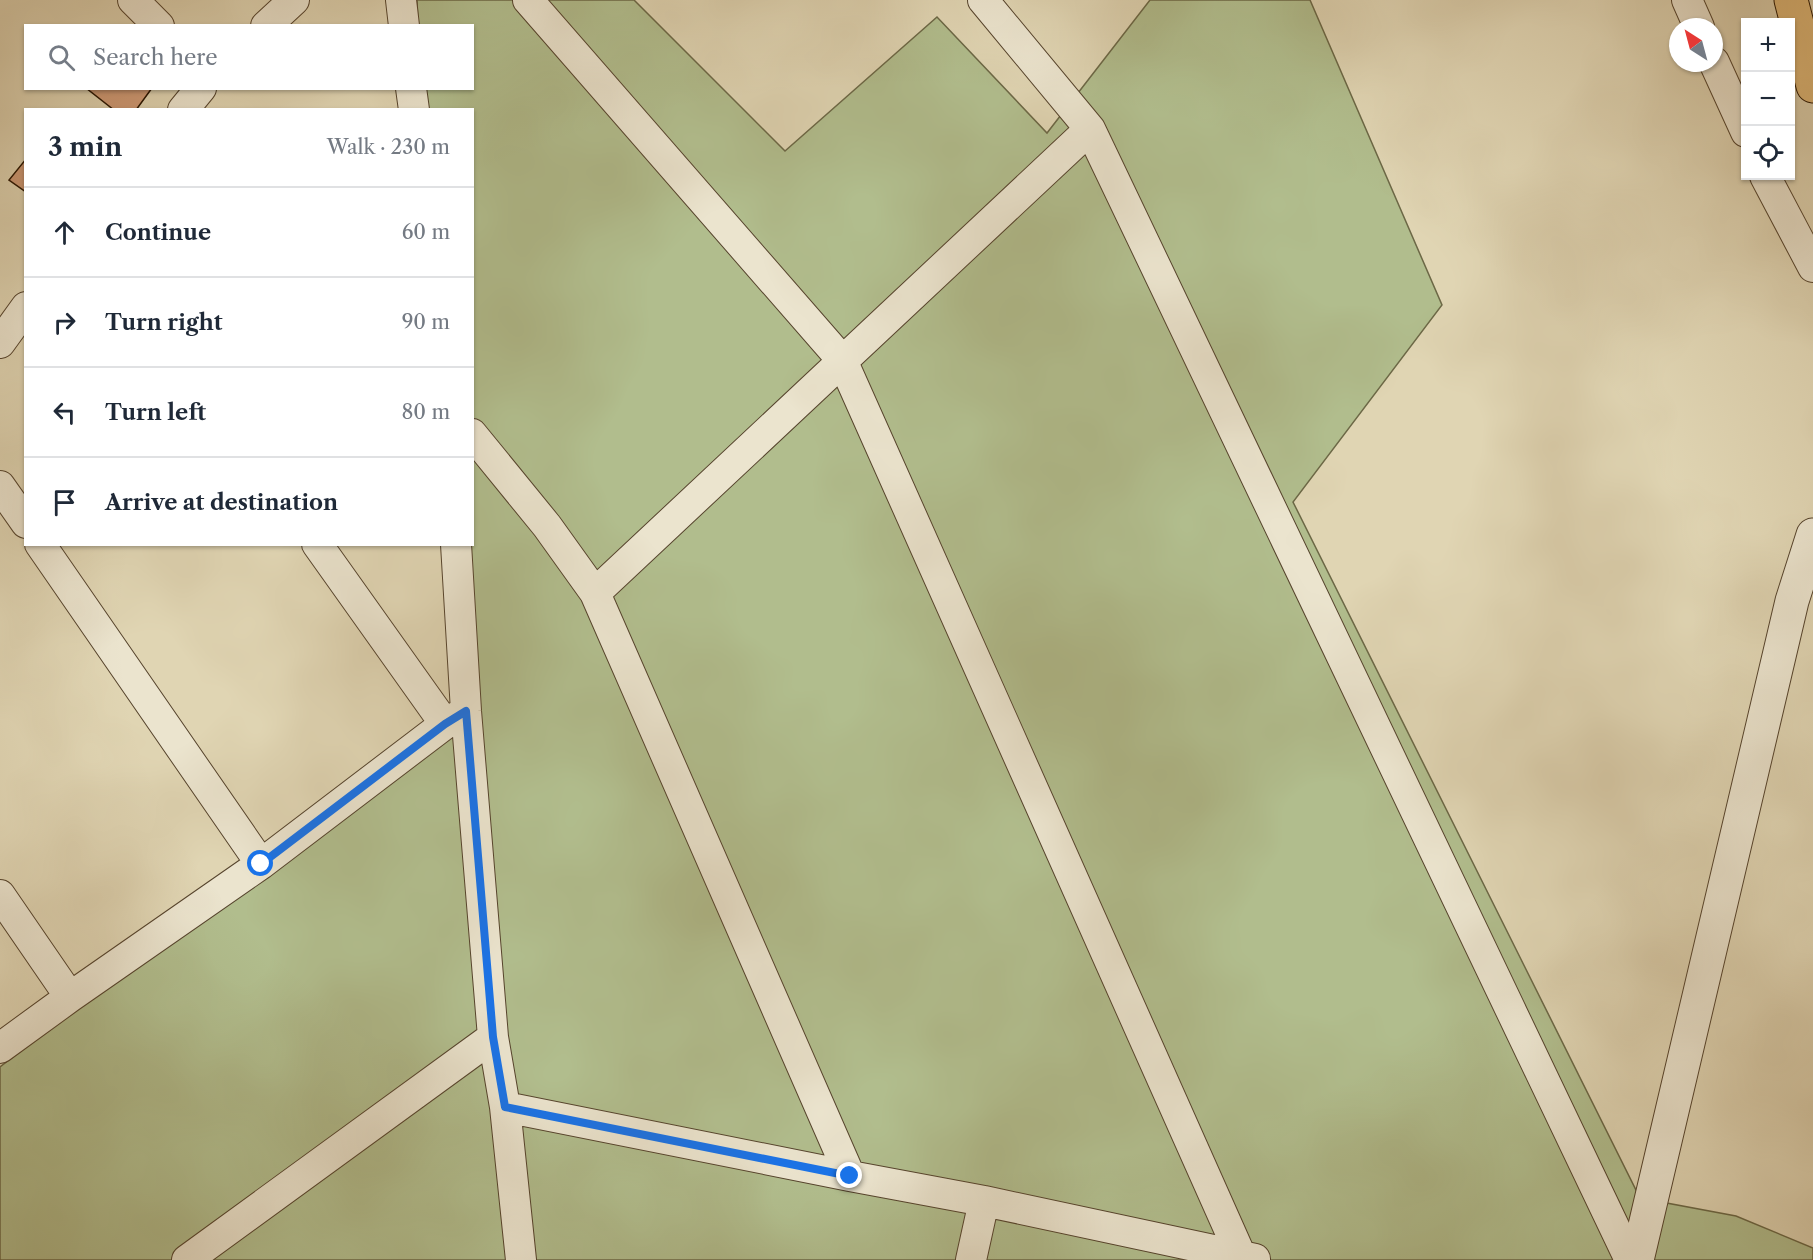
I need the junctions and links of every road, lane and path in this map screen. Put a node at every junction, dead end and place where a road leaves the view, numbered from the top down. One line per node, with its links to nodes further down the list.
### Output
1 (133, 0): 9 (street)
2 (294, 0): 10 (street)
3 (401, 0): 11 (street)
4 (528, 0): 24 (street)
5 (983, 0): 19 (street)
6 (1687, 0): 8 (street)
7 (1791, 0): 13 (highway)
8 (1695, 18)
9 (157, 24)
10 (268, 24)
11 (404, 24)
12 (1719, 72): 18 (street)
13 (1813, 86)
14 (199, 90): 16 (street)
15 (411, 90): 17 (street)
16 (185, 108)
17 (414, 108)
18 (1743, 126)
19 (1090, 129): 24 (street); 46 (street)
20 (1767, 180): 21 (street)
21 (1813, 267)
22 (24, 310): 23 (street)
23 (0, 343)
24 (842, 360): 32 (street); 42 (street)
25 (474, 436): 32 (street)
26 (0, 486): 27 (street)
27 (24, 520)
28 (1813, 535): 47 (street)
29 (41, 546): 34 (street)
30 (320, 546): 33 (street)
31 (456, 546): 33 (street)
32 (595, 593): 40 (street)
33 (456, 717): 34 (street); 37 (street)
34 (261, 864): 36 (street)
35 (0, 895): 36 (street)
36 (70, 997): 38 (street)
37 (493, 1037): 39 (street); 43 (street)
38 (0, 1048)
39 (505, 1107): 40 (street); 44 (street)
40 (850, 1176): 41 (street)
41 (984, 1201): 42 (street); 45 (street)
42 (1249, 1258)
43 (187, 1260)
44 (521, 1260)
45 (971, 1260)
46 (1630, 1260)
47 (1637, 1260)

